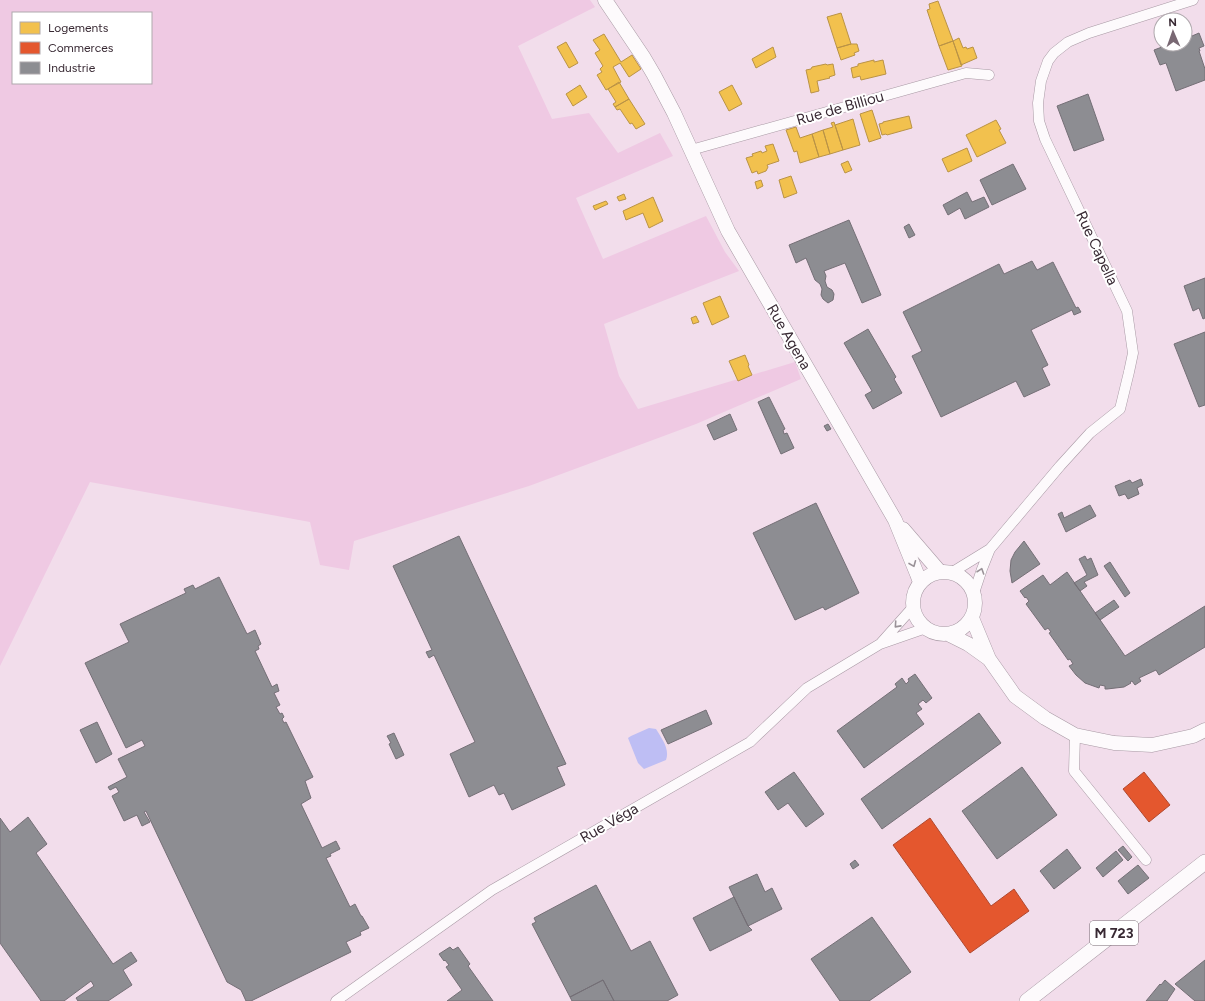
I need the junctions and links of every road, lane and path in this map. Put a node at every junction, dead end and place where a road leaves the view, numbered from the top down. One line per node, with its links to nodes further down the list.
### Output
1 (605, 0): 4 (main road, Rue Agena)
2 (1193, 0): 6 (street, Rue Capella)
3 (989, 75): 4 (street, Rue de Billiou)
4 (691, 150): 5 (main road, Rue Agena)
5 (895, 520): 7 (main road, Rue Agena); 8 (main road, Rue Agena, one-way to 8)
6 (990, 549): 7 (street, Rue Capella); 9 (street, Rue Capella, one-way to 6)
7 (946, 572): 8 (main road); 9 (main road)
8 (920, 582): 10 (main road)
9 (974, 593): 11 (main road)
10 (914, 606): 12 (main road); 14 (street, Rue Véga, one-way to 14)
11 (972, 618): 13 (main road); 15 (main road)
12 (926, 628): 13 (main road); 14 (street, Rue Véga)
13 (950, 635): 15 (main road)
14 (880, 644): 20 (street, Rue Véga)
15 (989, 659): 17 (main road)
16 (1205, 730): 17 (main road)
17 (1075, 736): 18 (street)
18 (1146, 860)
19 (1204, 864): 21 (main road, M 723)
20 (336, 1001)
21 (1026, 1001)

